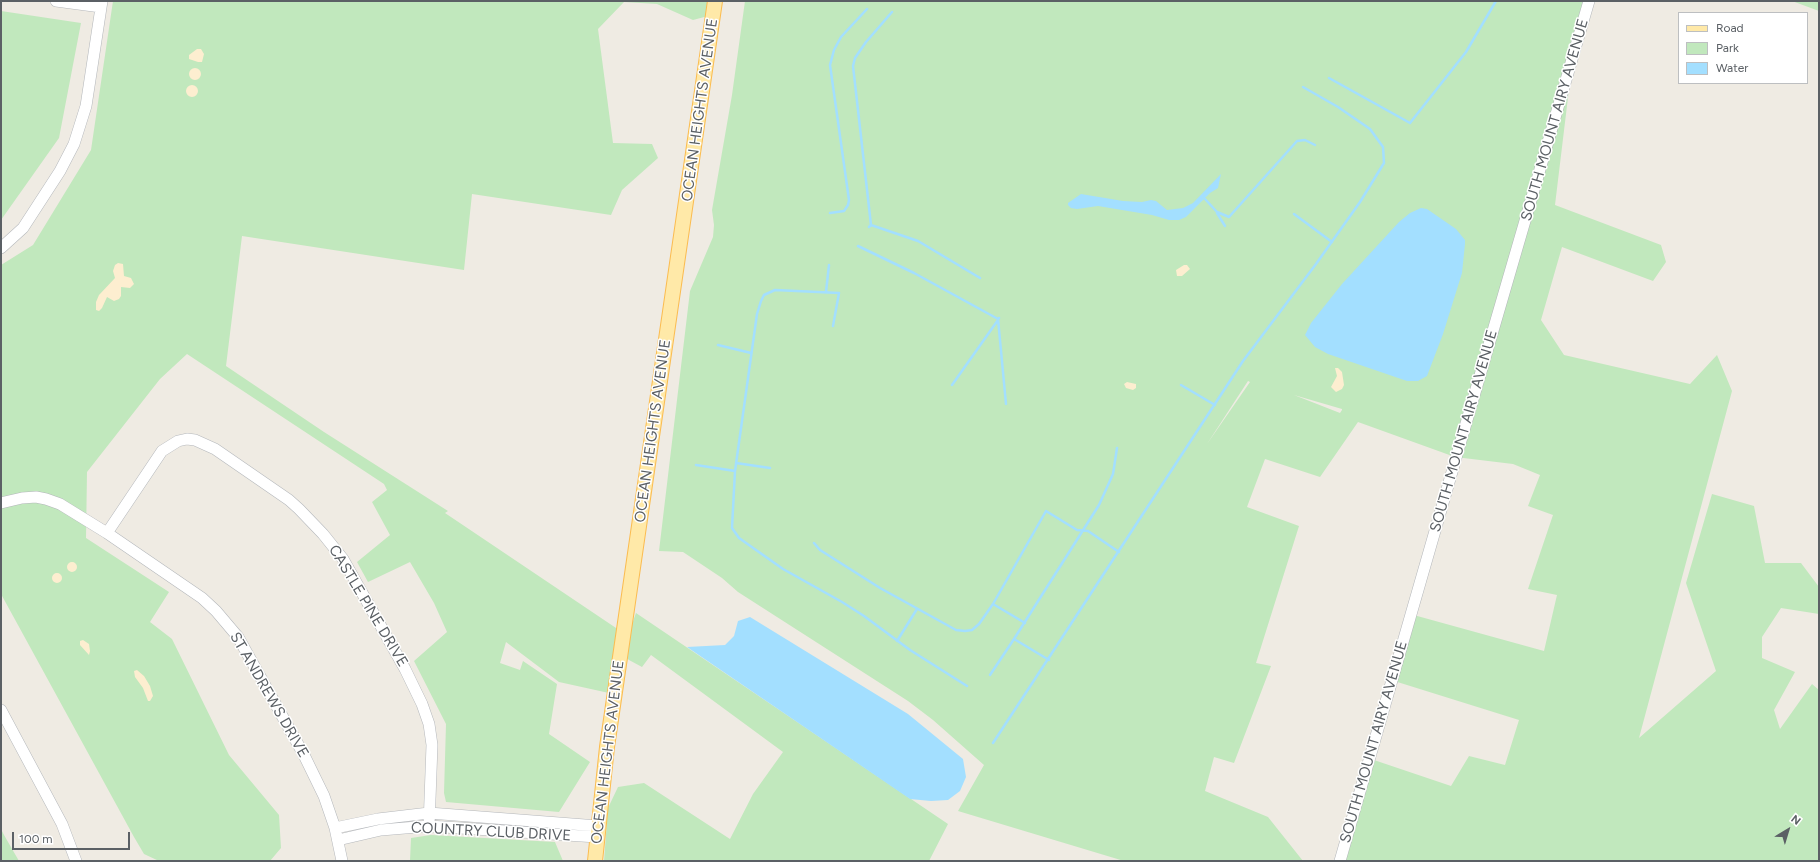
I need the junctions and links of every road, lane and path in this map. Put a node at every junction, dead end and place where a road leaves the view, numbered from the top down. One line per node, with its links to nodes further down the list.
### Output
1 (56, 1): 4 (street)
2 (715, 1): 12 (main road, OCEAN HEIGHTS AVENUE)
3 (1590, 1): 17 (street, SOUTH MOUNT AIRY AVENUE)
4 (101, 4): 5 (street)
5 (1, 248)
6 (1, 503): 7 (street, ST ANDREWS DRIVE)
7 (107, 533): 9 (street, CASTLE PINE DRIVE); 11 (street, ST ANDREWS DRIVE)
8 (1, 710): 14 (street)
9 (429, 813): 10 (street, CASTLE PINE DRIVE); 11 (street, COUNTRY CLUB DRIVE); 12 (street, COUNTRY CLUB DRIVE)
10 (429, 826): 12 (street, COUNTRY CLUB DRIVE); 13 (street, COUNTRY CLUB DRIVE)
11 (335, 828): 13 (street, ST ANDREWS DRIVE)
12 (597, 832): 16 (main road, OCEAN HEIGHTS AVENUE)
13 (338, 840): 15 (street, ST ANDREWS DRIVE)
14 (76, 861)
15 (342, 861)
16 (595, 861)
17 (1340, 861)

